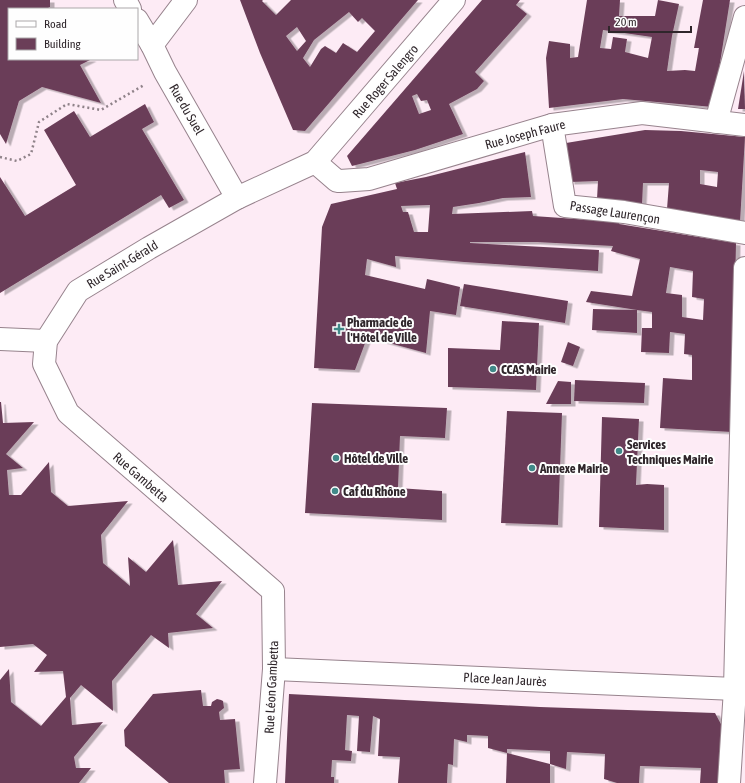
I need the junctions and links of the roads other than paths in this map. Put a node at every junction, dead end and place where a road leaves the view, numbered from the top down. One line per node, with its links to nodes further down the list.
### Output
1 (186, 0): 5 (street)
2 (454, 0): 9 (street, Rue Roger Salengro)
3 (745, 18): 6 (street)
4 (138, 22): 5 (street, Rue du Suel)
5 (152, 45): 10 (street, Rue du Suel)
6 (716, 122): 7 (street, Rue Joseph Faure); 8 (street, Rue Joseph Faure)
7 (552, 125): 9 (street, Rue Joseph Faure); 11 (street, Passage Laurençon)
8 (745, 125)
9 (315, 162): 10 (street, Rue Saint-Gérald)
10 (237, 198): 14 (street, Rue Saint-Gérald)
11 (745, 233)
12 (745, 268): 17 (street)
13 (0, 339): 14 (street)
14 (46, 341): 15 (street, Rue Gambetta)
15 (273, 591): 16 (street, Rue Léon Gambetta)
16 (274, 669): 17 (street, Place Jean Jaurès); 18 (street, Rue Léon Gambetta)
17 (735, 689): 19 (street)
18 (265, 783)
19 (730, 783)

